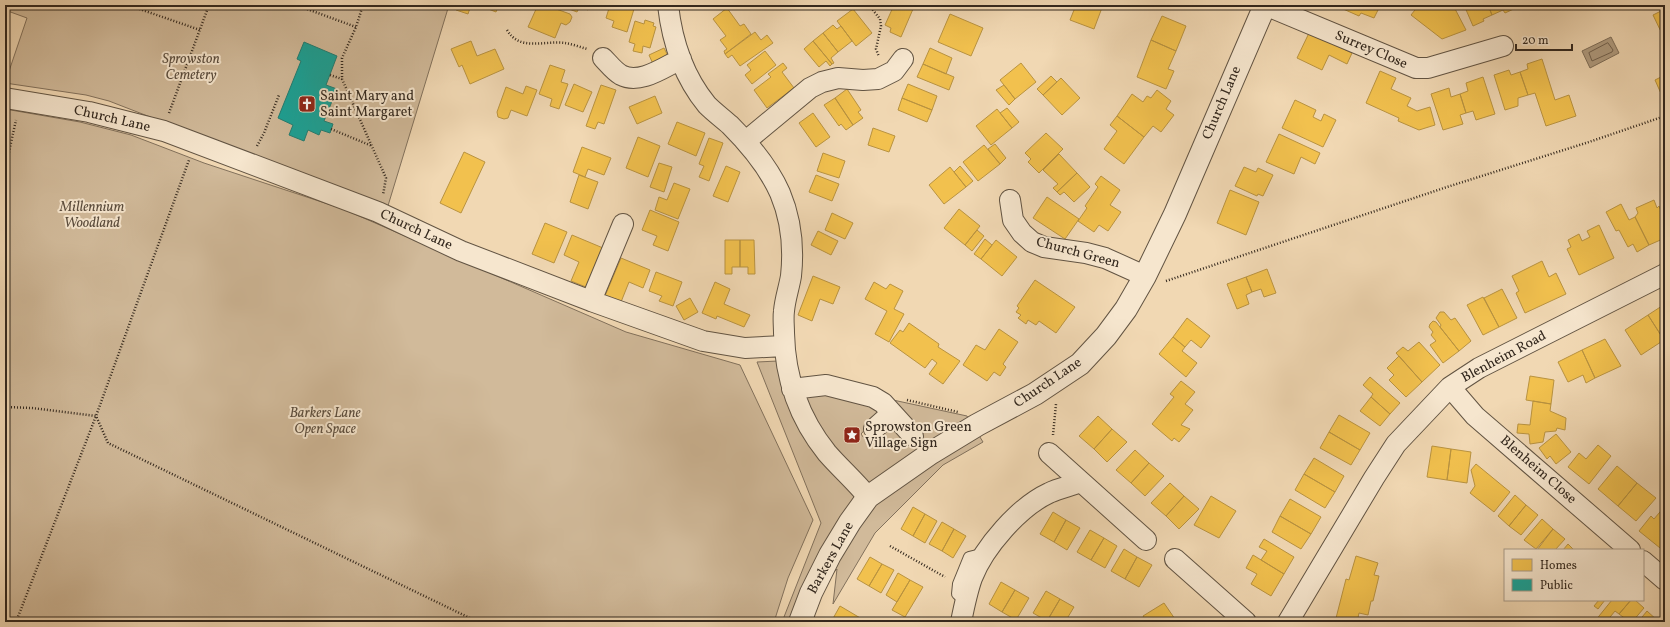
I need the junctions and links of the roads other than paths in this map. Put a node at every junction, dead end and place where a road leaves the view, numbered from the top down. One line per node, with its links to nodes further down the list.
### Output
1 (668, 5): 5 (street)
2 (1265, 5): 3 (street, Surrey Close); 12 (street, Church Lane)
3 (1503, 46)
4 (603, 58): 5 (street)
5 (680, 59): 8 (street)
6 (903, 59): 8 (street)
7 (13, 99): 13 (street, Church Lane)
8 (746, 141): 14 (street)
9 (1010, 200): 12 (street, Church Green)
10 (623, 224): 13 (street)
11 (1665, 274): 15 (street, Blenheim Road)
12 (1145, 276): 22 (street, Church Lane)
13 (591, 301): 14 (street, Church Lane)
14 (784, 346): 16 (street)
15 (1450, 386): 24 (street, Blenheim Close); 31 (street, Blenheim Road)
16 (792, 389): 17 (street); 22 (street)
17 (887, 408): 18 (street); 19 (street)
18 (874, 429)
19 (913, 436)
20 (1049, 453): 21 (street)
21 (1081, 482): 23 (street); 29 (street)
22 (868, 497): 28 (street, Barkers Lane)
23 (1146, 540)
24 (1629, 549)
25 (1175, 559): 30 (street)
26 (1644, 562): 27 (street)
27 (1665, 580)
28 (800, 622)
29 (961, 622)
30 (1246, 622)
31 (1288, 622)

